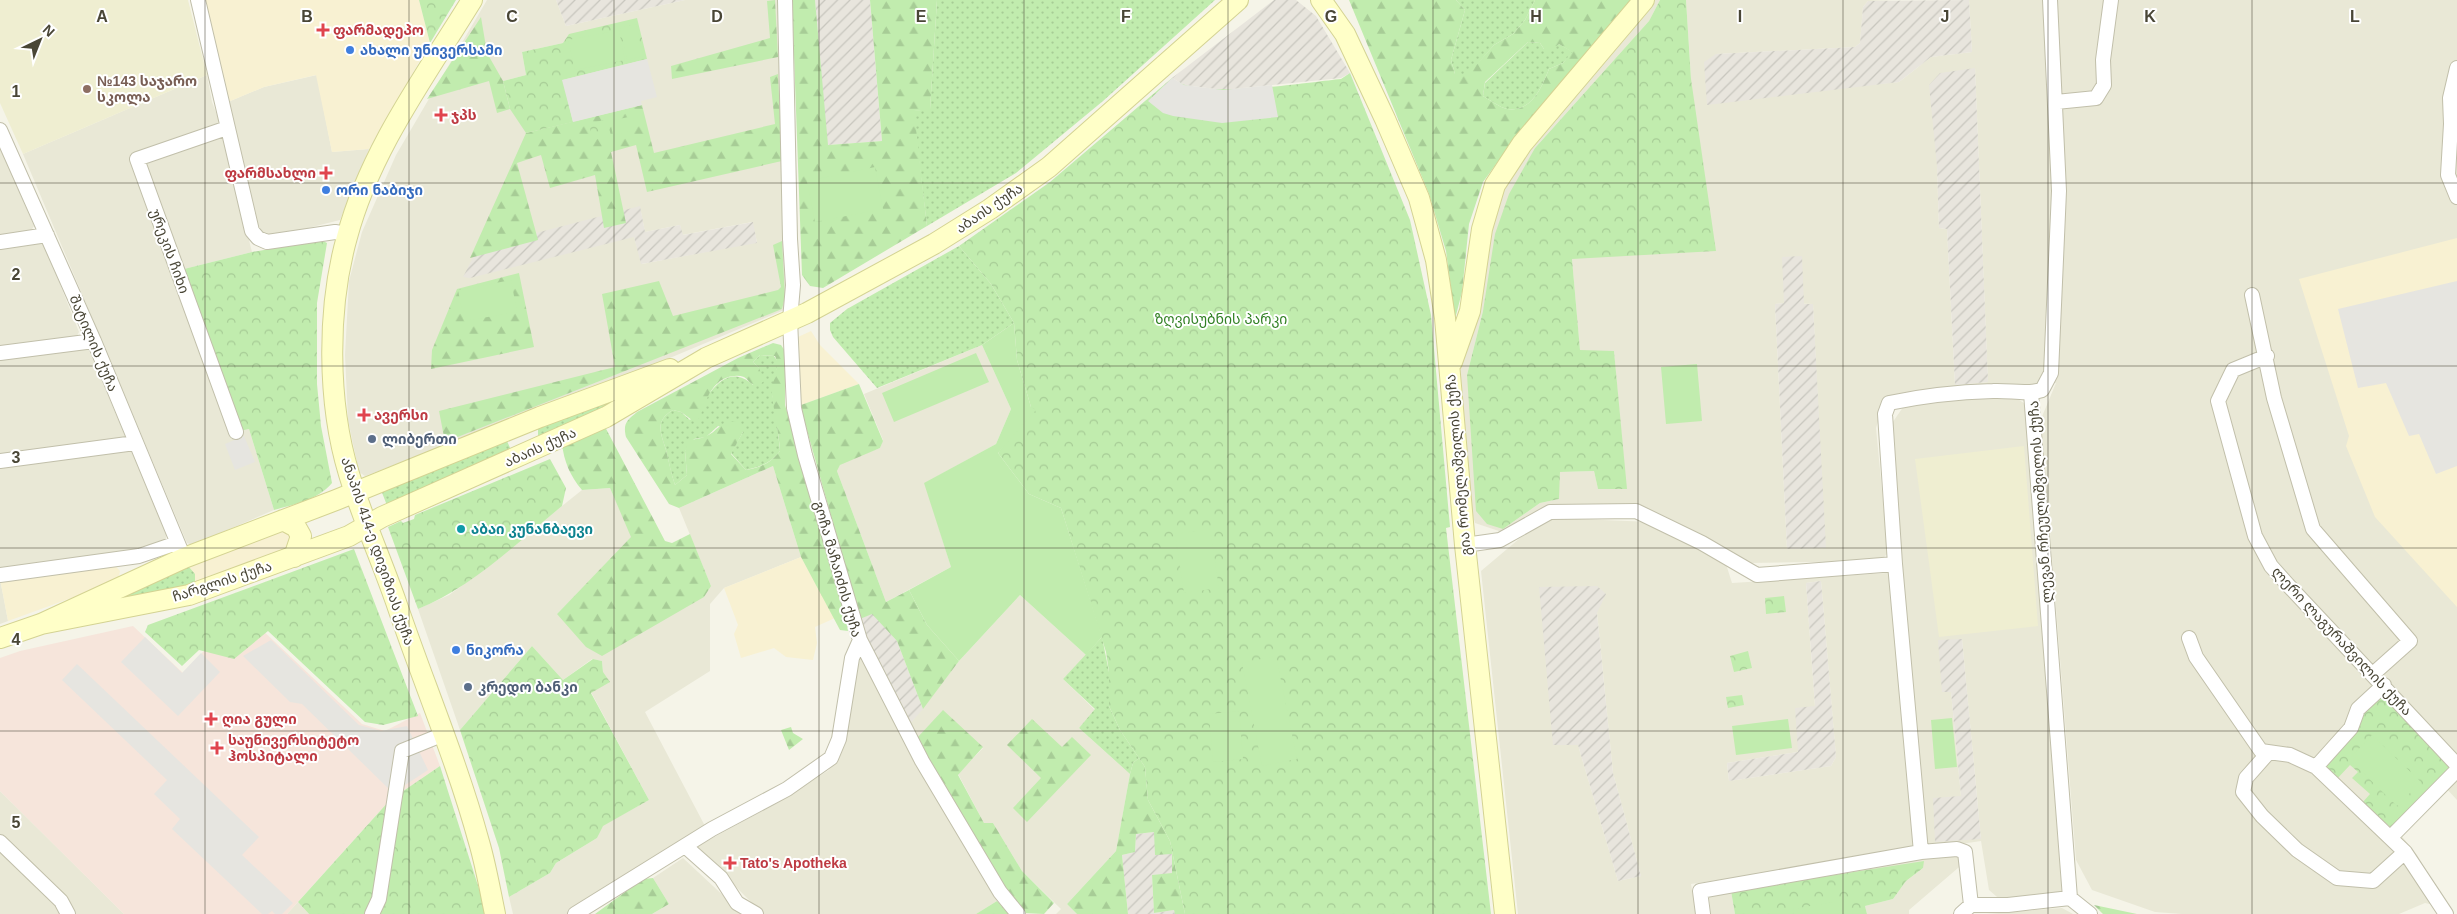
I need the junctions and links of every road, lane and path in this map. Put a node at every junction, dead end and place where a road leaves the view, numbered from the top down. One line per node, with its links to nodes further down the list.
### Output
1 (198, 0): 13 (street)
2 (472, 0): 16 (street, ანაპის 414-ე დივიზიას ქუჩა)
3 (785, 0): 20 (street, გოჩა მაჩაიძის ქუჩა)
4 (1321, 0): 10 (street, გია რომელაშვილის ქუჩა)
5 (1335, 0): 10 (street, გია რომელაშვილის ქუჩა)
6 (1644, 0): 25 (street)
7 (2050, 0): 12 (street, ლევან რჩეულიშვილის ქუჩა)
8 (2111, 0): 12 (street)
9 (1238, 1): 20 (street, აბაის ქუჩა)
10 (1344, 34): 25 (street, გია რომელაშვილის ქუჩა)
11 (2457, 68): 15 (street)
12 (2056, 102): 26 (street, ლევან რჩეულიშვილის ქუჩა)
13 (227, 128): 16 (street); 28 (street, ურეკის ჩიხი)
14 (0, 130): 17 (street, შატილის ქუჩა)
15 (2457, 197)
16 (347, 234): 34 (street, ანაპის 414-ე დივიზიას ქუჩა)
17 (47, 235): 18 (street); 21 (street, შატილის ქუჩა)
18 (0, 242)
19 (2252, 295): 23 (street)
20 (790, 320): 24 (street, აბაის ქუჩა); 45 (street, გოჩა მაჩაიძის ქუჩა)
21 (94, 341): 22 (street); 30 (street, შატილის ქუჩა)
22 (0, 353)
23 (2267, 356): 46 (street); 46 (street, ლერი ლაგურაშვილის ქუჩა)
24 (706, 358): 27 (street, აბაის ქუჩა); 31 (street, აბაის ქუჩა)
25 (1450, 368): 37 (street, გია რომელაშვილის ქუჩა)
26 (2031, 393): 40 (street); 58 (street, ლევან რჩეულიშვილის ქუჩა)
27 (540, 417): 29 (street, აბაის ქუჩა); 31 (street)
28 (236, 432)
29 (497, 435): 33 (street); 34 (street, აბაის ქუჩა)
30 (135, 443): 32 (street); 38 (street, შატილის ქუჩა)
31 (550, 443): 33 (street, აბაის ქუჩა)
32 (0, 461)
33 (510, 461): 36 (street, აბაის ქუჩა)
34 (356, 492): 35 (street, ჩარგლის ქუჩა); 36 (street, ანაპის 414-ე დივიზიას ქუჩა)
35 (283, 520): 38 (street, ჩარგლის ქუჩა); 39 (street)
36 (368, 525): 39 (street, ჩარგლის ქუჩა); 48 (street, ანაპის 414-ე დივიზიას ქუჩა)
37 (1465, 545): 40 (street); 66 (street, გია რომელაშვილის ქუჩა)
38 (181, 550): 41 (street); 42 (street, ჩარგლის ქუჩა)
39 (294, 557): 42 (street, ჩარგლის ქუჩა)
40 (1895, 564): 56 (street)
41 (0, 575)
42 (41, 624): 43 (street, ჩარგლის ქუჩა)
43 (0, 638)
44 (2189, 638): 49 (street)
45 (860, 640): 55 (street, გოჩა მაჩაიძის ქუჩა); 65 (street)
46 (2373, 674): 47 (street, ლერი ლაგურაშვილის ქუჩა)
47 (2384, 685): 50 (street, ლერი ლაგურაშვილის ქუჩა); 51 (street)
48 (444, 734): 61 (street); 62 (street, ანაპის 414-ე დივიზიას ქუჩა)
49 (2269, 752): 51 (street); 57 (street)
50 (2457, 764)
51 (2316, 767): 53 (street)
52 (2457, 770): 53 (street)
53 (2391, 837): 57 (street)
54 (0, 842): 60 (street)
55 (684, 846): 63 (street, გოჩა მაჩაიძის ქუჩა); 64 (street)
56 (1921, 852): 59 (street); 67 (street)
57 (2405, 852): 69 (street)
58 (2070, 898): 59 (street); 68 (street)
59 (1966, 909)
60 (68, 914)
61 (372, 914)
62 (495, 914)
63 (575, 914)
64 (756, 914)
65 (1018, 914)
66 (1505, 914)
67 (1703, 914)
68 (2090, 914)
69 (2445, 914)

